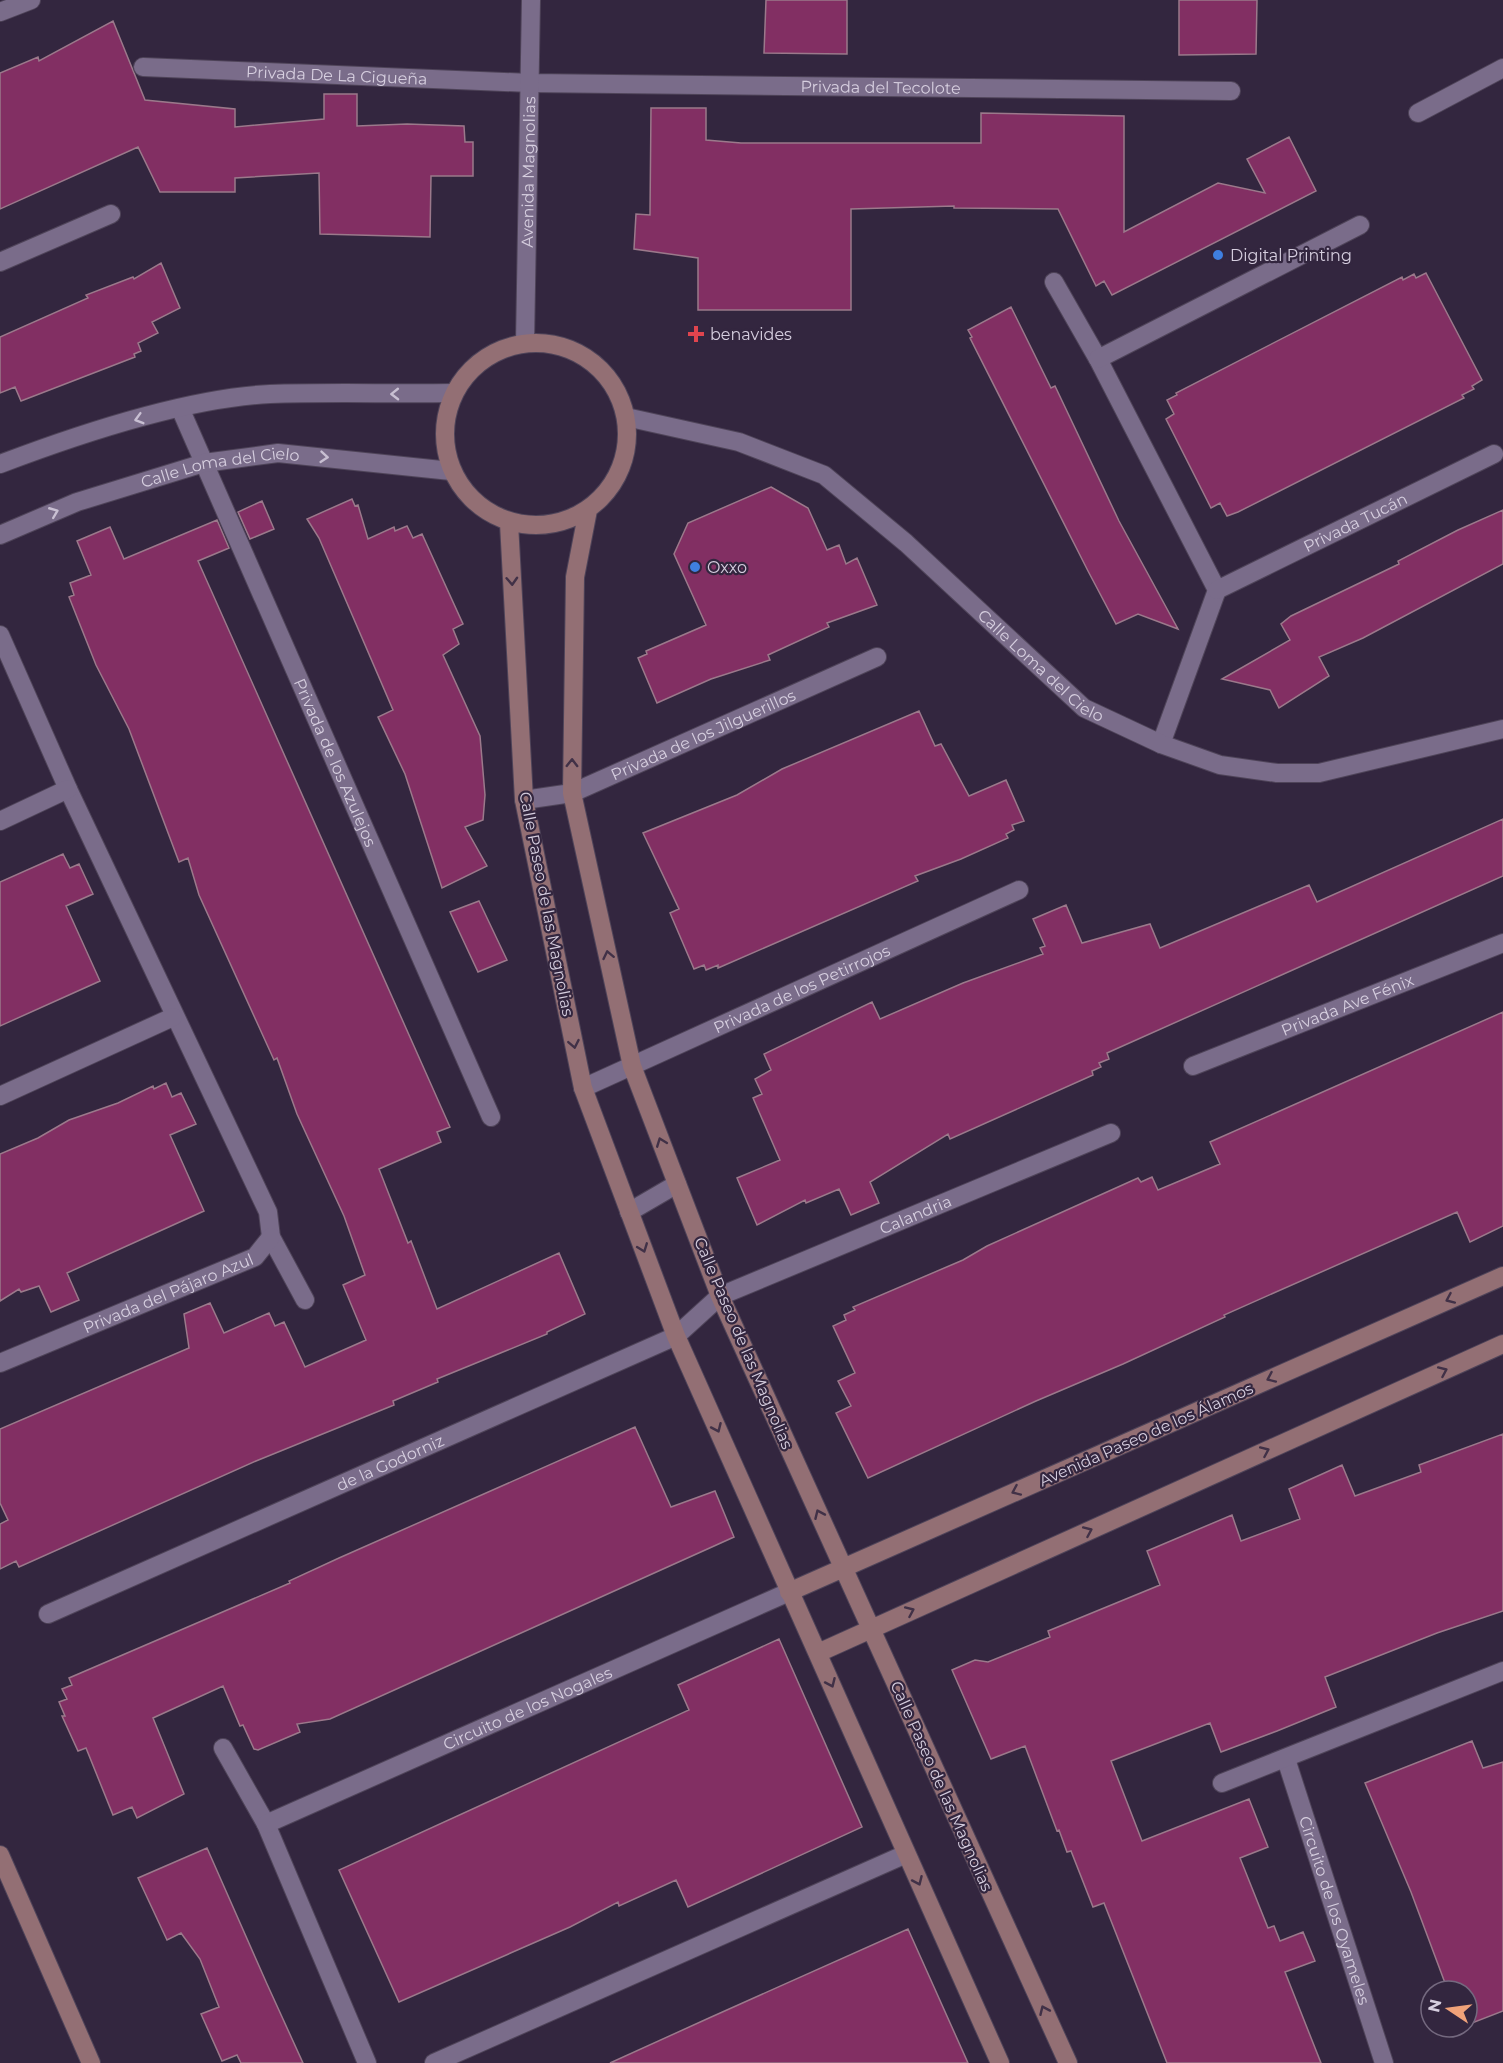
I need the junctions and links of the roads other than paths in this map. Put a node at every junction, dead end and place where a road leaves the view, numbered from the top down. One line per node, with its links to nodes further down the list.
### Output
1 (31, 0): 3 (street)
2 (531, 0): 6 (street, Avenida Magnolias)
3 (0, 12)
4 (142, 67): 6 (street, Privada De La Cigueña)
5 (1503, 68): 8 (street)
6 (530, 83): 7 (street, Privada del Tecolote); 13 (street, Avenida Magnolias)
7 (1231, 91)
8 (1418, 113)
9 (111, 214): 11 (street)
10 (1360, 225): 14 (street)
11 (0, 262)
12 (1054, 282): 14 (street)
13 (525, 343): 15 (street); 17 (street)
14 (1098, 359): 25 (street)
15 (453, 393): 16 (street, one-way to 16); 21 (street)
16 (180, 408): 19 (street, Privada de los Azulejos); 20 (street, one-way to 20)
17 (626, 417): 22 (street); 29 (street, Calle Loma del Cielo)
18 (1494, 454): 25 (street, Privada Tucán)
19 (204, 463): 21 (street, Calle Loma del Cielo, one-way to 21); 24 (street, Calle Loma del Cielo, one-way to 19); 41 (street, Privada de los Azulejos)
20 (0, 464)
21 (451, 471): 23 (street)
22 (588, 510): 23 (street); 31 (street, Calle Paseo de las Magnolias, one-way to 22)
23 (509, 523): 32 (street, Calle Paseo de las Magnolias, one-way to 32)
24 (0, 535)
25 (1217, 590): 29 (street)
26 (0, 635): 30 (street)
27 (877, 657): 31 (street, Privada de los Jilguerillos)
28 (1503, 729): 29 (street, Calle Loma del Cielo)
29 (1161, 744)
30 (68, 789): 33 (street); 36 (street)
31 (572, 793): 32 (street, Privada de los Jilguerillos); 37 (street, Calle Paseo de las Magnolias, one-way to 31)
32 (524, 800): 39 (street, Calle Paseo de las Magnolias, one-way to 39)
33 (0, 821)
34 (1019, 890): 37 (street, Privada de los Petirrojos)
35 (1503, 943): 38 (street, Privada Ave Fénix)
36 (173, 1017): 40 (street); 45 (street)
37 (632, 1066): 39 (street, Privada de los Petirrojos); 43 (street, Calle Paseo de las Magnolias, one-way to 37)
38 (1193, 1066)
39 (583, 1088): 44 (street, Calle Paseo de las Magnolias)
40 (0, 1096)
41 (491, 1117)
42 (1112, 1133): 47 (street, Calandria)
43 (677, 1184): 44 (street); 47 (street, Calle Paseo de las Magnolias)
44 (629, 1212): 49 (street, Calle Paseo de las Magnolias, one-way to 49)
45 (271, 1238): 48 (street); 51 (street, Privada del Pájaro Azul)
46 (1503, 1276): 52 (street, Avenida Paseo de los Álamos, one-way to 52)
47 (720, 1296): 49 (street, de la Godorniz); 52 (street, Calle Paseo de las Magnolias, one-way to 47)
48 (305, 1300)
49 (676, 1336): 53 (street, Calle Paseo de las Magnolias, one-way to 53); 54 (street, de la Godorniz)
50 (1503, 1344): 55 (street, one-way to 50)
51 (0, 1364)
52 (843, 1568): 53 (street, Avenida Paseo de los Álamos); 55 (street, Calle Paseo de las Magnolias)
53 (789, 1592): 56 (street, Calle Paseo de las Magnolias); 61 (street, Circuito de los Nogales)
54 (48, 1614)
55 (871, 1629): 56 (street); 68 (street, Calle Paseo de las Magnolias, one-way to 55)
56 (818, 1653): 62 (street, Calle Paseo de las Magnolias, one-way to 62)
57 (1503, 1671): 59 (street)
58 (223, 1748): 61 (street)
59 (1286, 1759): 60 (street); 69 (street, Circuito de los Oyameles)
60 (1222, 1783)
61 (266, 1824): 65 (street)
62 (906, 1854): 66 (street); 67 (street, Calle Paseo de las Magnolias, one-way to 67)
63 (0, 1855): 64 (street)
64 (91, 2063)
65 (367, 2063)
66 (434, 2063)
67 (1000, 2063)
68 (1068, 2063)
69 (1384, 2063)

